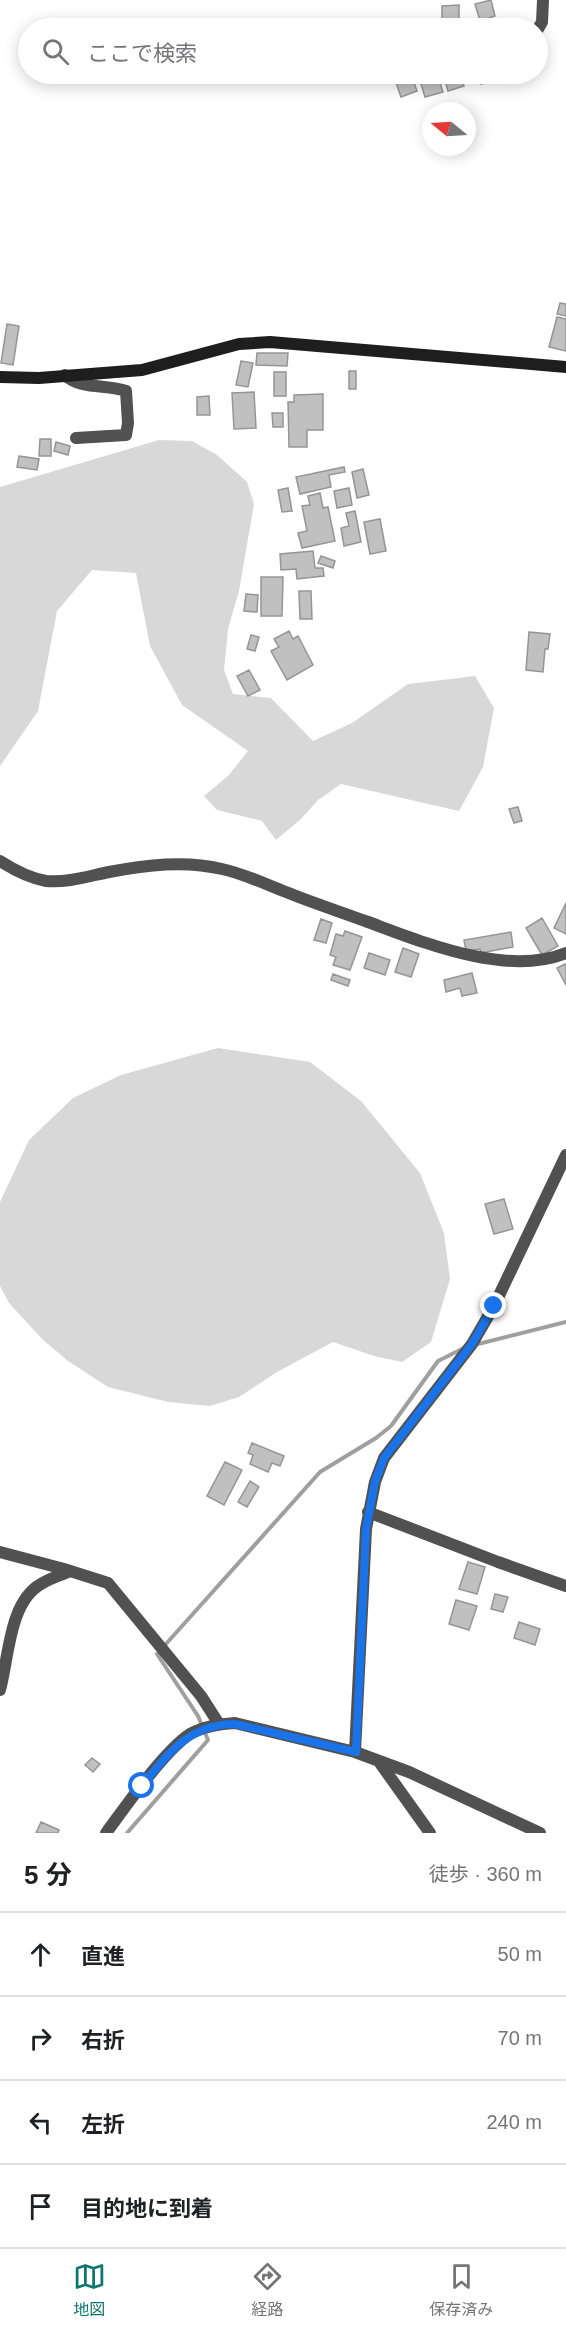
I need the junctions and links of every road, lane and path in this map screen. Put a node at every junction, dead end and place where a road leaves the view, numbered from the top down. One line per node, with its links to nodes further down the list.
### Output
1 (543, 0): 2 (street)
2 (542, 18)
3 (566, 367): 4 (street)
4 (65, 375): 5 (street); 6 (street)
5 (0, 376)
6 (76, 438)
7 (0, 861): 8 (street)
8 (566, 953)
9 (566, 1155): 10 (street)
10 (368, 1512): 13 (street); 16 (street)
11 (0, 1552): 12 (street)
12 (71, 1571): 14 (street); 15 (street)
13 (566, 1586)
14 (0, 1690)
15 (219, 1724): 16 (street); 18 (street)
16 (356, 1752): 17 (street)
17 (379, 1762): 19 (street); 20 (street)
18 (106, 1833)
19 (430, 1833)
20 (540, 1833)

